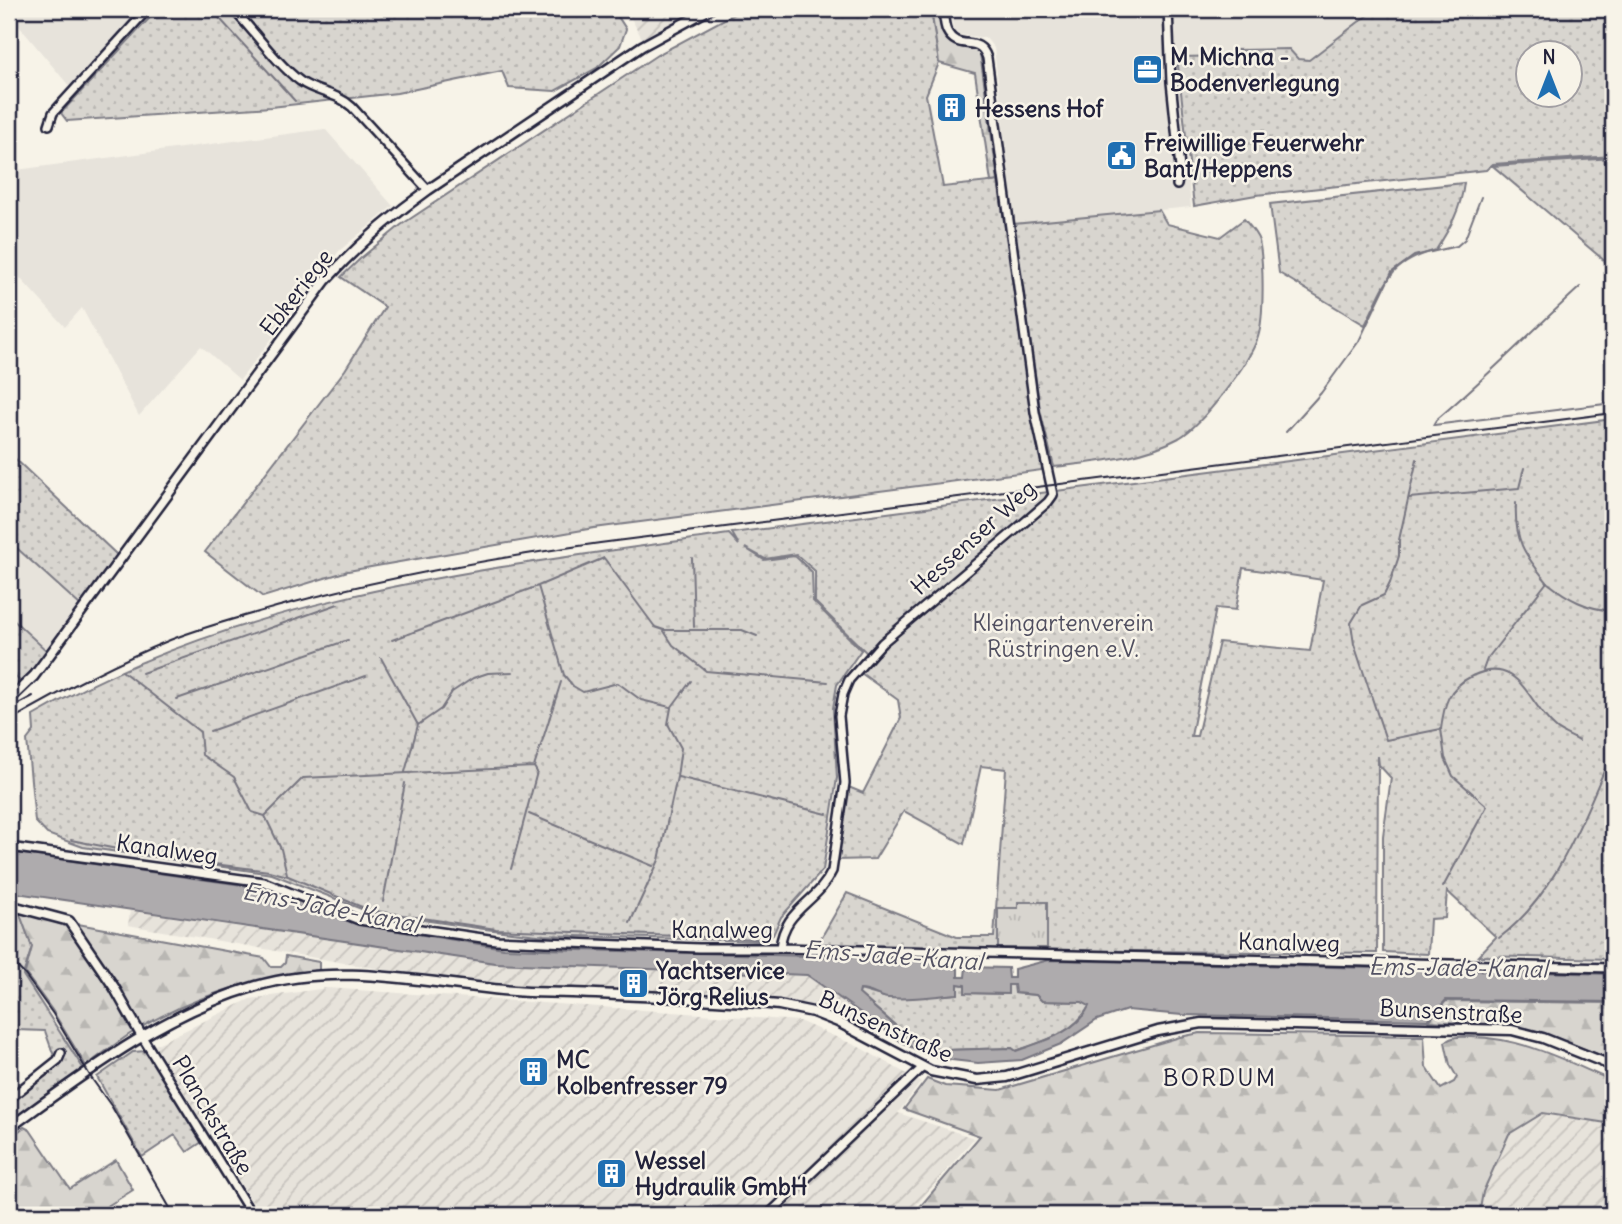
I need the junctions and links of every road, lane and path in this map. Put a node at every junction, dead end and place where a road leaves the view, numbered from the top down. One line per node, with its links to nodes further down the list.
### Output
1 (148, 9): 6 (street)
2 (233, 9): 8 (street)
3 (710, 9): 8 (street, Ebkeriege)
4 (943, 9): 12 (street, Hessenser Weg)
5 (1168, 9): 7 (street)
6 (49, 125)
7 (1177, 185)
8 (428, 190): 9 (street, Ebkeriege)
9 (9, 700)
10 (9, 847): 12 (street, Kanalweg)
11 (9, 905): 14 (street)
12 (780, 948): 13 (street, Kanalweg)
13 (1613, 968)
14 (141, 1035): 17 (street, Bunsenstraße); 19 (street, Bunsenstraße); 20 (street, Planckstraße)
15 (61, 1053): 18 (street)
16 (1613, 1066): 17 (street, Bunsenstraße)
17 (923, 1067): 21 (street)
18 (9, 1099)
19 (9, 1128)
20 (251, 1215)
21 (768, 1215)

